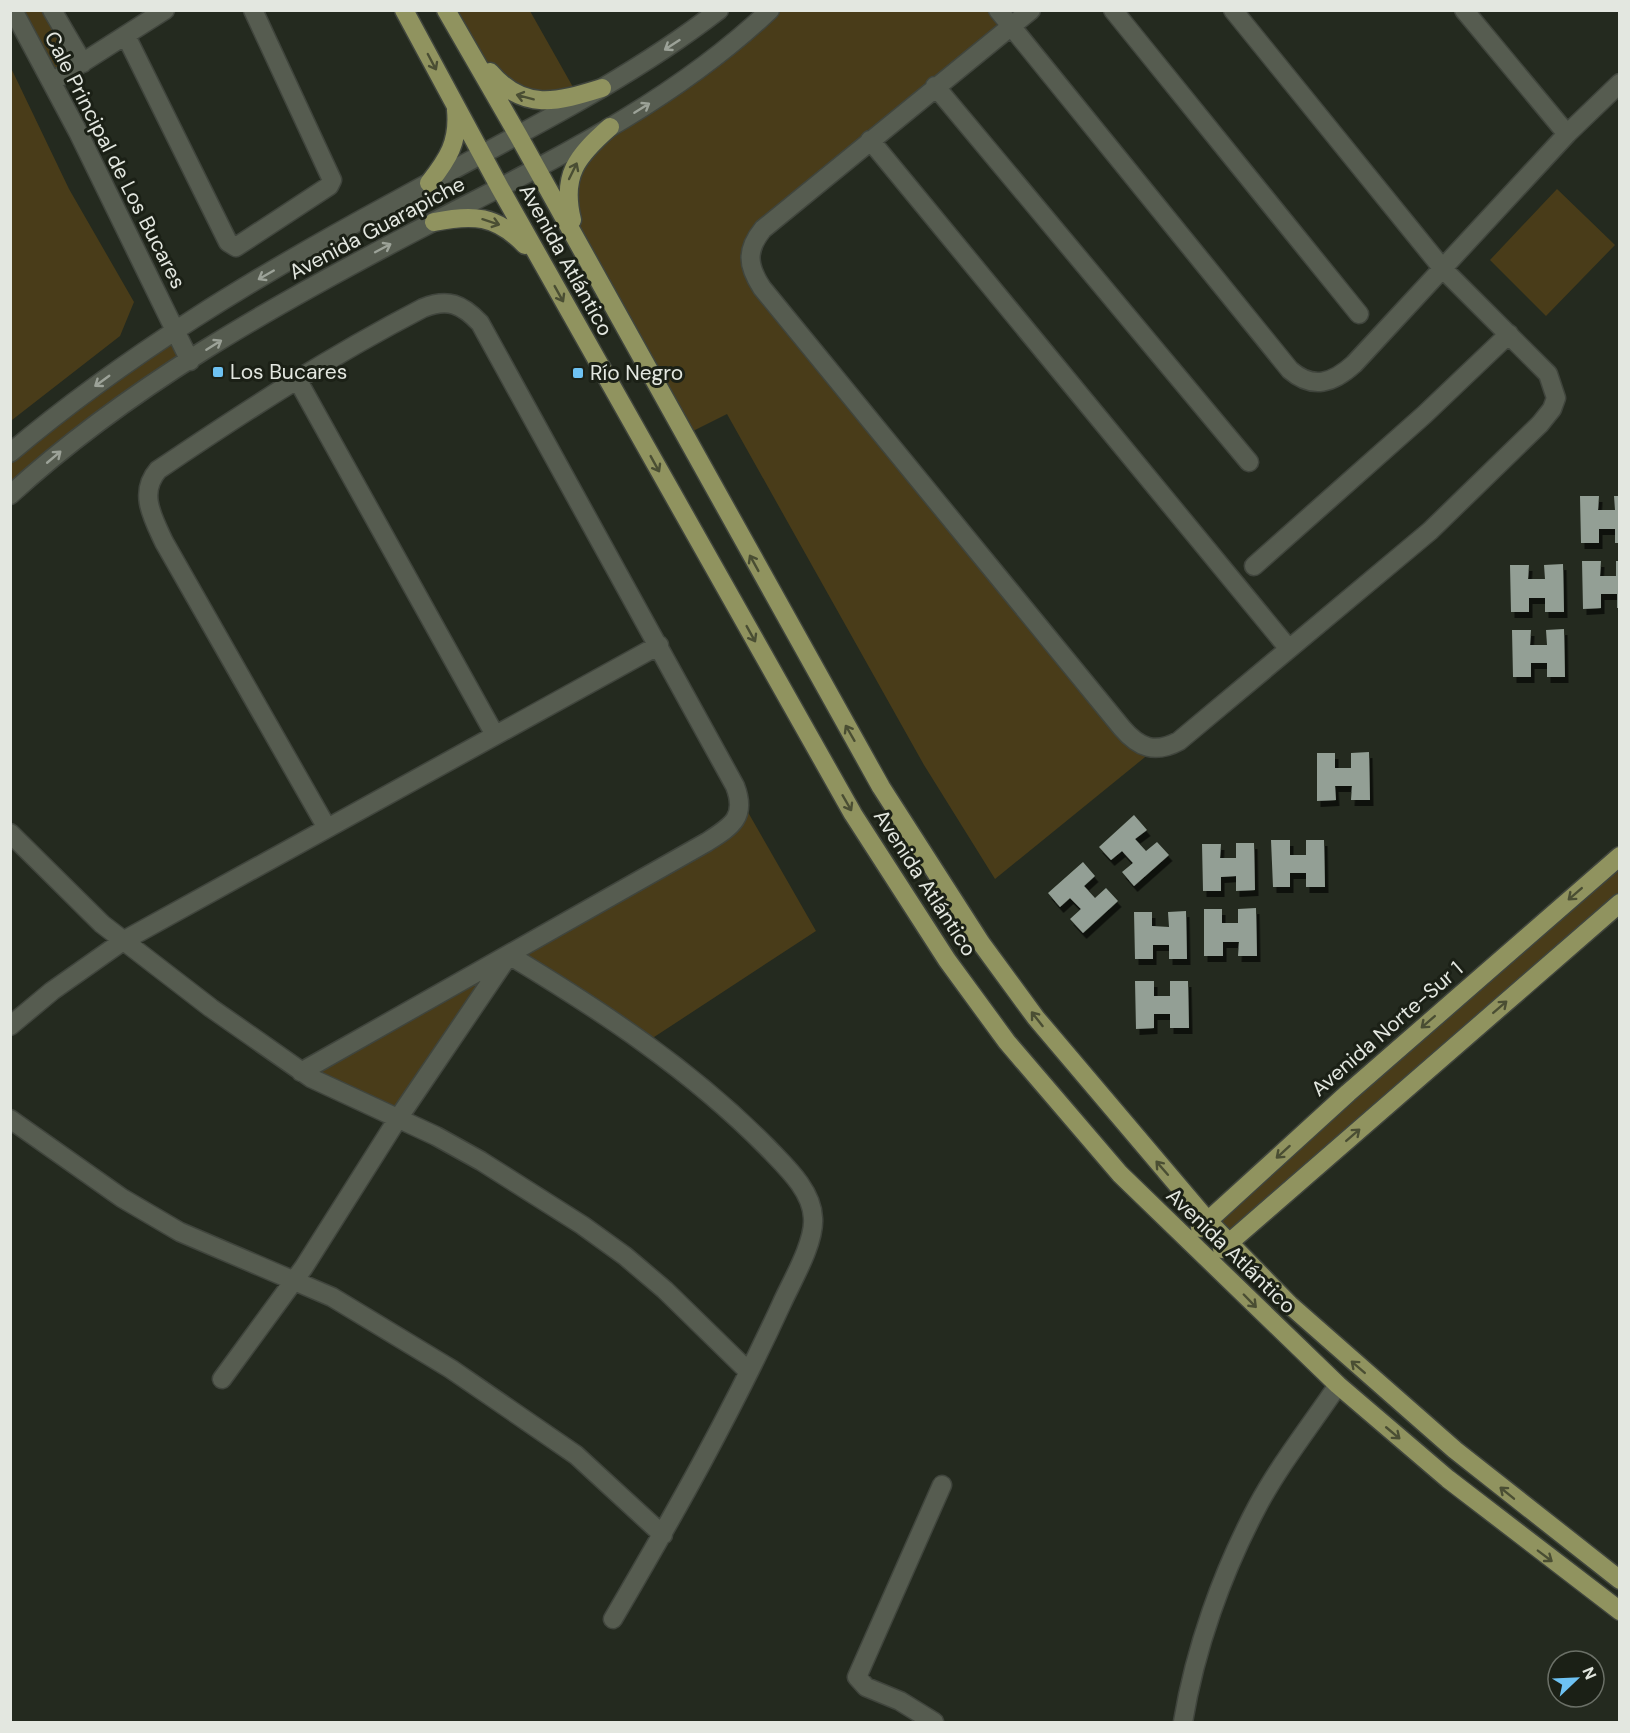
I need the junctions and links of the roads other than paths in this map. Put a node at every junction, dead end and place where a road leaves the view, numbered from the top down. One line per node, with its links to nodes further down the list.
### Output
1 (13, 10): 18 (street, Cale Principal de Los Bucares)
2 (52, 10): 17 (street)
3 (165, 10): 15 (street)
4 (254, 10): 15 (street)
5 (404, 10): 22 (main road, Avenida Atlántico, one-way to 22)
6 (446, 10): 16 (main road, Avenida Atlántico)
7 (719, 10): 21 (street, Avenida Guarapiche, one-way to 21)
8 (770, 10): 23 (street, Avenida Guarapiche, one-way to 8)
9 (998, 10): 14 (street)
10 (1031, 10): 14 (street)
11 (1113, 10): 35 (street)
12 (1233, 10): 33 (street)
13 (1464, 10): 24 (street)
14 (1010, 25): 20 (street); 33 (street)
15 (126, 36): 17 (street)
16 (462, 38): 21 (main road, one-way to 16); 25 (main road, Avenida Atlántico)
17 (83, 63): 18 (street)
18 (52, 82): 36 (street, Cale Principal de Los Bucares)
19 (1620, 83): 24 (street)
20 (935, 87): 26 (street); 41 (street)
21 (602, 88): 25 (street, Avenida Guarapiche)
22 (456, 105): 27 (main road, Avenida Atlántico); 29 (main road)
23 (610, 127): 28 (street, Avenida Guarapiche); 32 (main road, one-way to 23)
24 (1567, 134): 33 (street)
25 (518, 135): 27 (street, Avenida Guarapiche); 28 (main road, Avenida Atlántico)
26 (870, 140): 45 (street); 45 (street)
27 (482, 155): 29 (street, Avenida Guarapiche); 30 (main road, Avenida Atlántico)
28 (537, 169): 30 (street, Avenida Guarapiche); 32 (main road, Avenida Atlántico)
29 (429, 183): 36 (street, Avenida Guarapiche, one-way to 36)
30 (500, 188): 31 (street, Avenida Guarapiche); 34 (main road, Avenida Atlántico)
31 (434, 222): 34 (main road, one-way to 34); 38 (street, Avenida Guarapiche, one-way to 31)
32 (580, 248): 57 (main road, Avenida Atlántico, one-way to 32)
33 (1443, 268): 37 (street)
34 (545, 269): 58 (main road, Avenida Atlántico, one-way to 58)
35 (1359, 314)
36 (175, 331): 38 (street, Cale Principal de Los Bucares); 40 (street, Avenida Guarapiche, one-way to 40)
37 (1509, 334): 43 (street); 45 (street)
38 (190, 361): 42 (street, Avenida Guarapiche, one-way to 38)
39 (297, 379): 44 (street); 46 (street); 47 (street)
40 (10, 453)
41 (1248, 462)
42 (10, 495)
43 (1254, 566)
44 (659, 645): 46 (street); 52 (street)
45 (1289, 649)
46 (495, 735): 47 (street)
47 (327, 828): 51 (street)
48 (10, 833): 51 (street)
49 (1620, 856): 57 (main road, Avenida Norte-Sur 1, one-way to 57)
50 (1620, 903): 59 (main road, one-way to 50)
51 (123, 941): 53 (street); 54 (street)
52 (509, 955): 54 (street); 56 (street); 62 (street)
53 (10, 1026)
54 (301, 1072): 56 (street)
55 (10, 1119): 61 (street)
56 (396, 1120): 61 (street); 62 (street)
57 (1208, 1221): 58 (main road, Avenida Norte-Sur 1); 59 (main road, Avenida Atlántico)
58 (1188, 1240): 60 (main road, Avenida Atlántico)
59 (1230, 1243): 60 (main road); 67 (main road, Avenida Atlántico, one-way to 59)
60 (1209, 1259): 64 (main road, Avenida Atlántico, one-way to 64)
61 (295, 1280): 63 (street); 66 (street)
62 (749, 1372): 66 (street)
63 (222, 1379)
64 (1338, 1385): 68 (main road, Avenida Atlántico, one-way to 68); 71 (street)
65 (942, 1485): 70 (street)
66 (663, 1535): 69 (street)
67 (1620, 1580)
68 (1620, 1611)
69 (613, 1619)
70 (933, 1722)
71 (1183, 1722)

